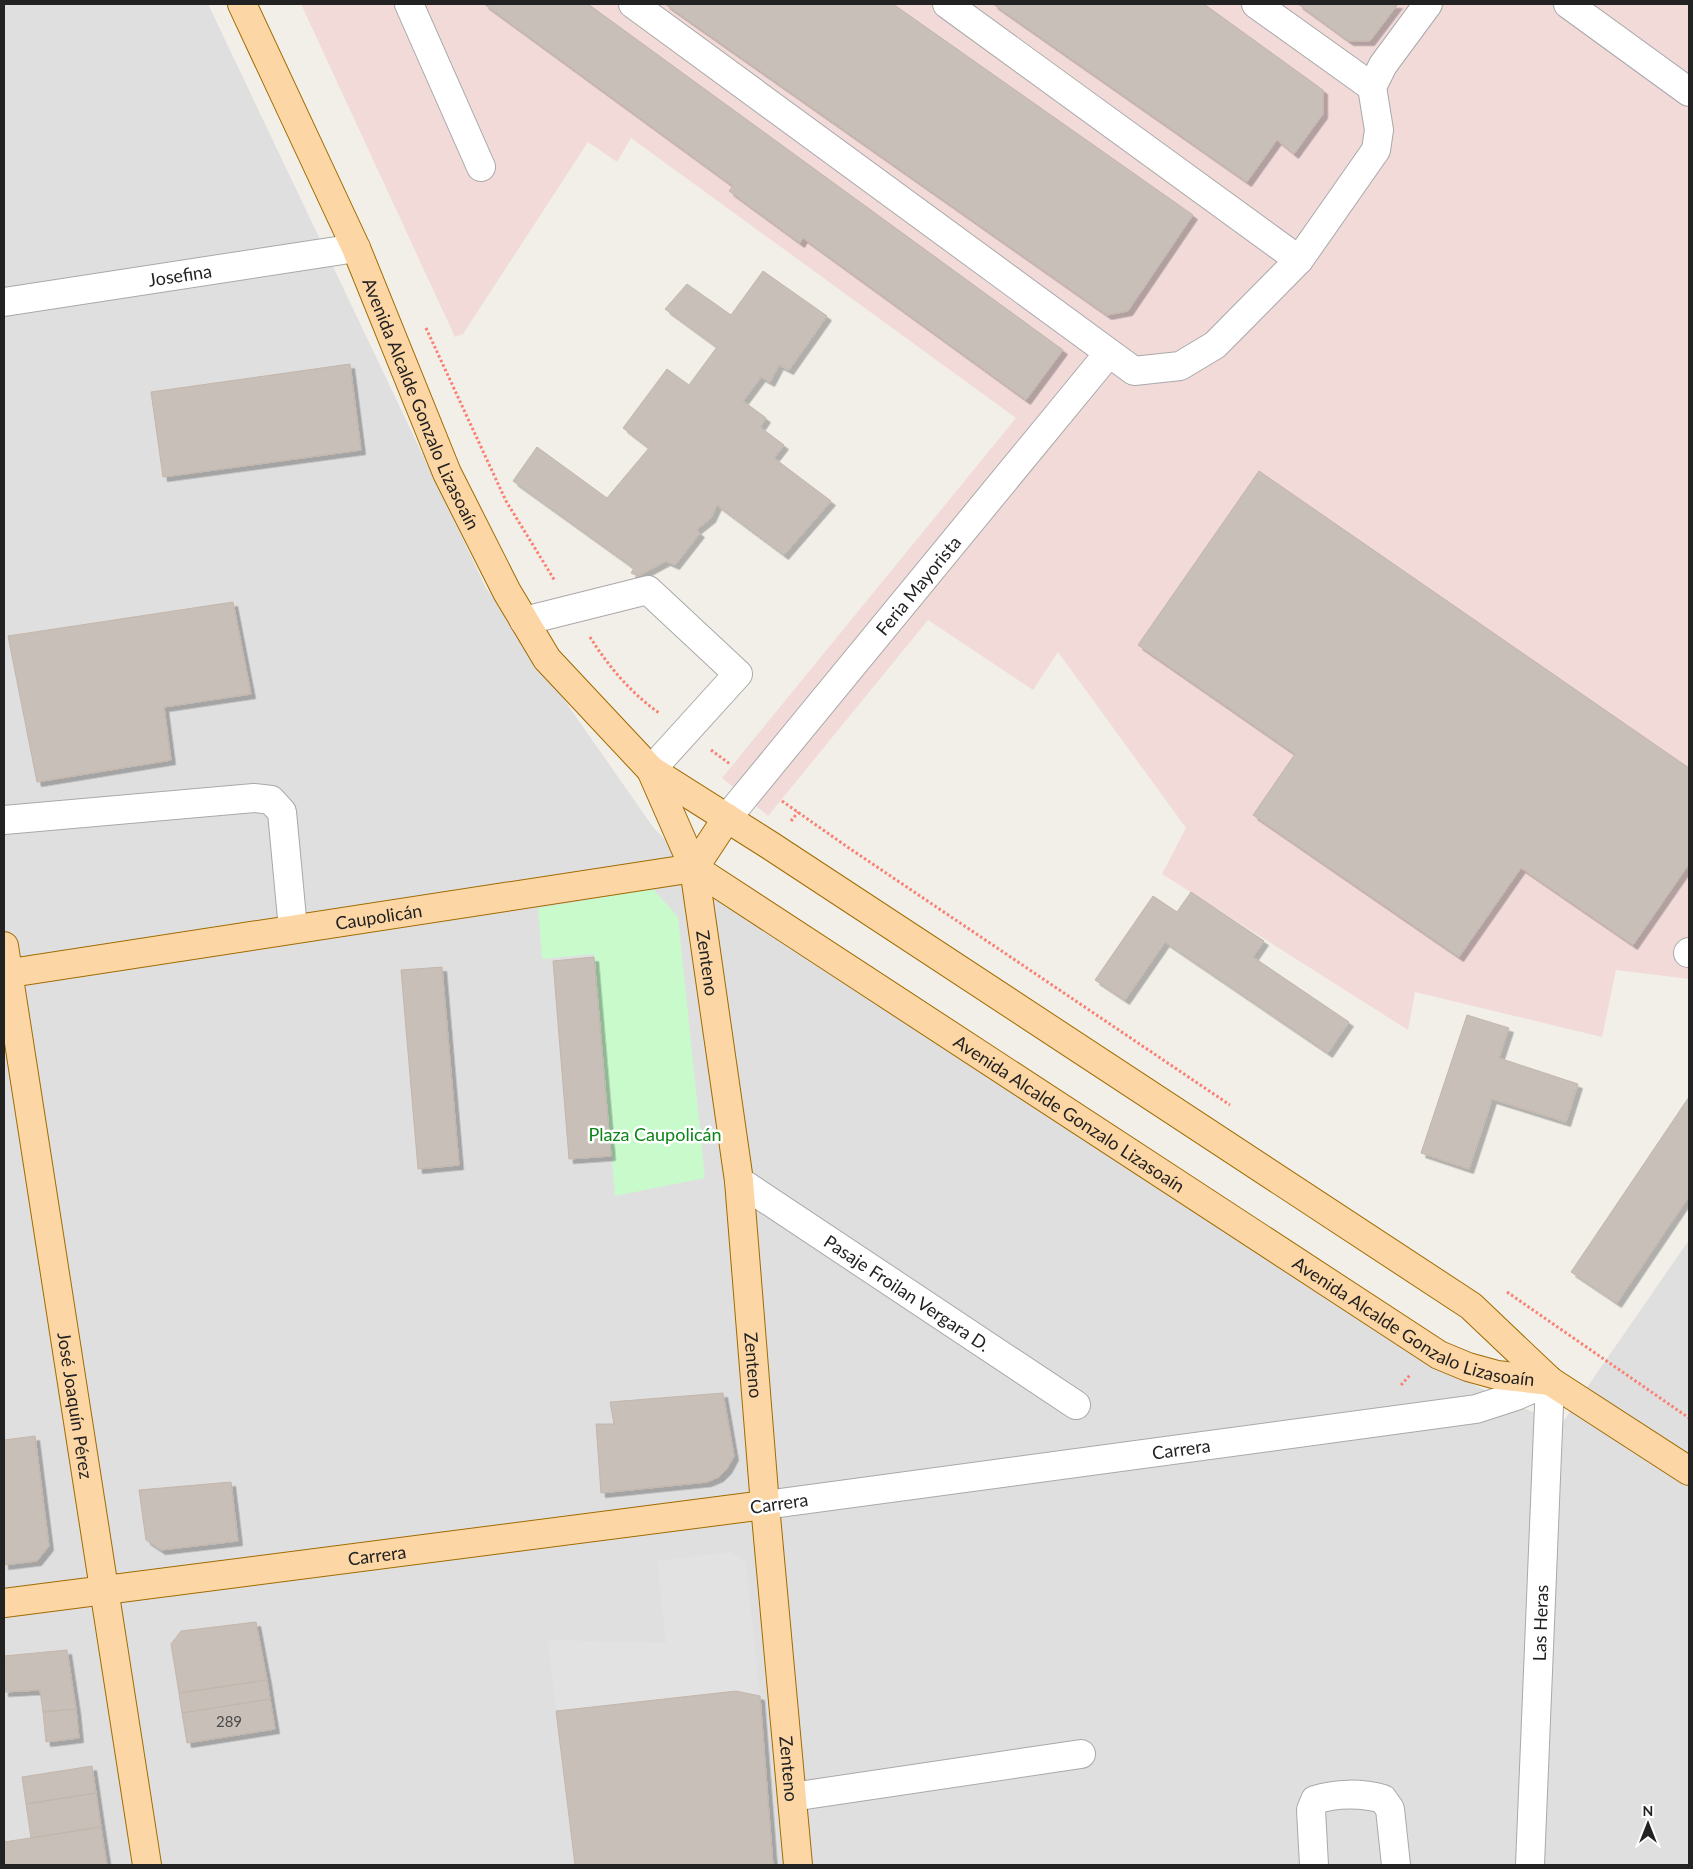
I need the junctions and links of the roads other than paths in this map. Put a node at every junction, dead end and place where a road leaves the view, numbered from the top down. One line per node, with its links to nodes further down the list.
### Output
1 (242, 4): 11 (main road, Avenida Alcalde Gonzalo Lizasoaín)
2 (409, 4): 10 (street)
3 (633, 4): 14 (street)
4 (947, 4): 12 (street)
5 (1256, 4): 8 (street)
6 (1428, 4): 8 (street)
7 (1568, 4): 9 (street)
8 (1372, 88): 12 (street)
9 (1689, 92)
10 (481, 167)
11 (356, 248): 13 (street, Josefina); 15 (main road, Avenida Alcalde Gonzalo Lizasoaín)
12 (1299, 260): 14 (street)
13 (4, 302)
14 (1108, 354): 17 (street, Feria Mayorista)
15 (524, 621): 16 (main road, Avenida Alcalde Gonzalo Lizasoaín); 16 (street)
16 (651, 770): 17 (main road, Avenida Alcalde Gonzalo Lizasoaín); 19 (main road, Avenida Alcalde Gonzalo Lizasoaín)
17 (727, 818): 19 (main road); 24 (main road, Avenida Alcalde Gonzalo Lizasoaín)
18 (4, 820): 20 (street)
19 (694, 868): 20 (main road, Caupolicán); 23 (main road, Zenteno); 24 (main road, Avenida Alcalde Gonzalo Lizasoaín)
20 (293, 929): 22 (main road, Caupolicán)
21 (4, 946): 22 (main road, José Joaquín Pérez)
22 (6, 974): 28 (main road, José Joaquín Pérez)
23 (739, 1181): 25 (street, Pasaje Froilan Vergara D.); 27 (main road, Zenteno)
24 (1550, 1381): 26 (main road, Avenida Alcalde Gonzalo Lizasoaín); 27 (street, Carrera); 36 (street, Las Heras)
25 (1076, 1405)
26 (1689, 1471)
27 (766, 1505): 28 (main road, Carrera); 31 (main road, Zenteno)
28 (104, 1591): 29 (main road, Carrera); 32 (main road, José Joaquín Pérez)
29 (4, 1603)
30 (1081, 1754): 31 (street)
31 (792, 1797): 33 (main road, Zenteno)
32 (147, 1865)
33 (798, 1865)
34 (1314, 1865): 35 (street)
35 (1396, 1865)
36 (1530, 1865)

